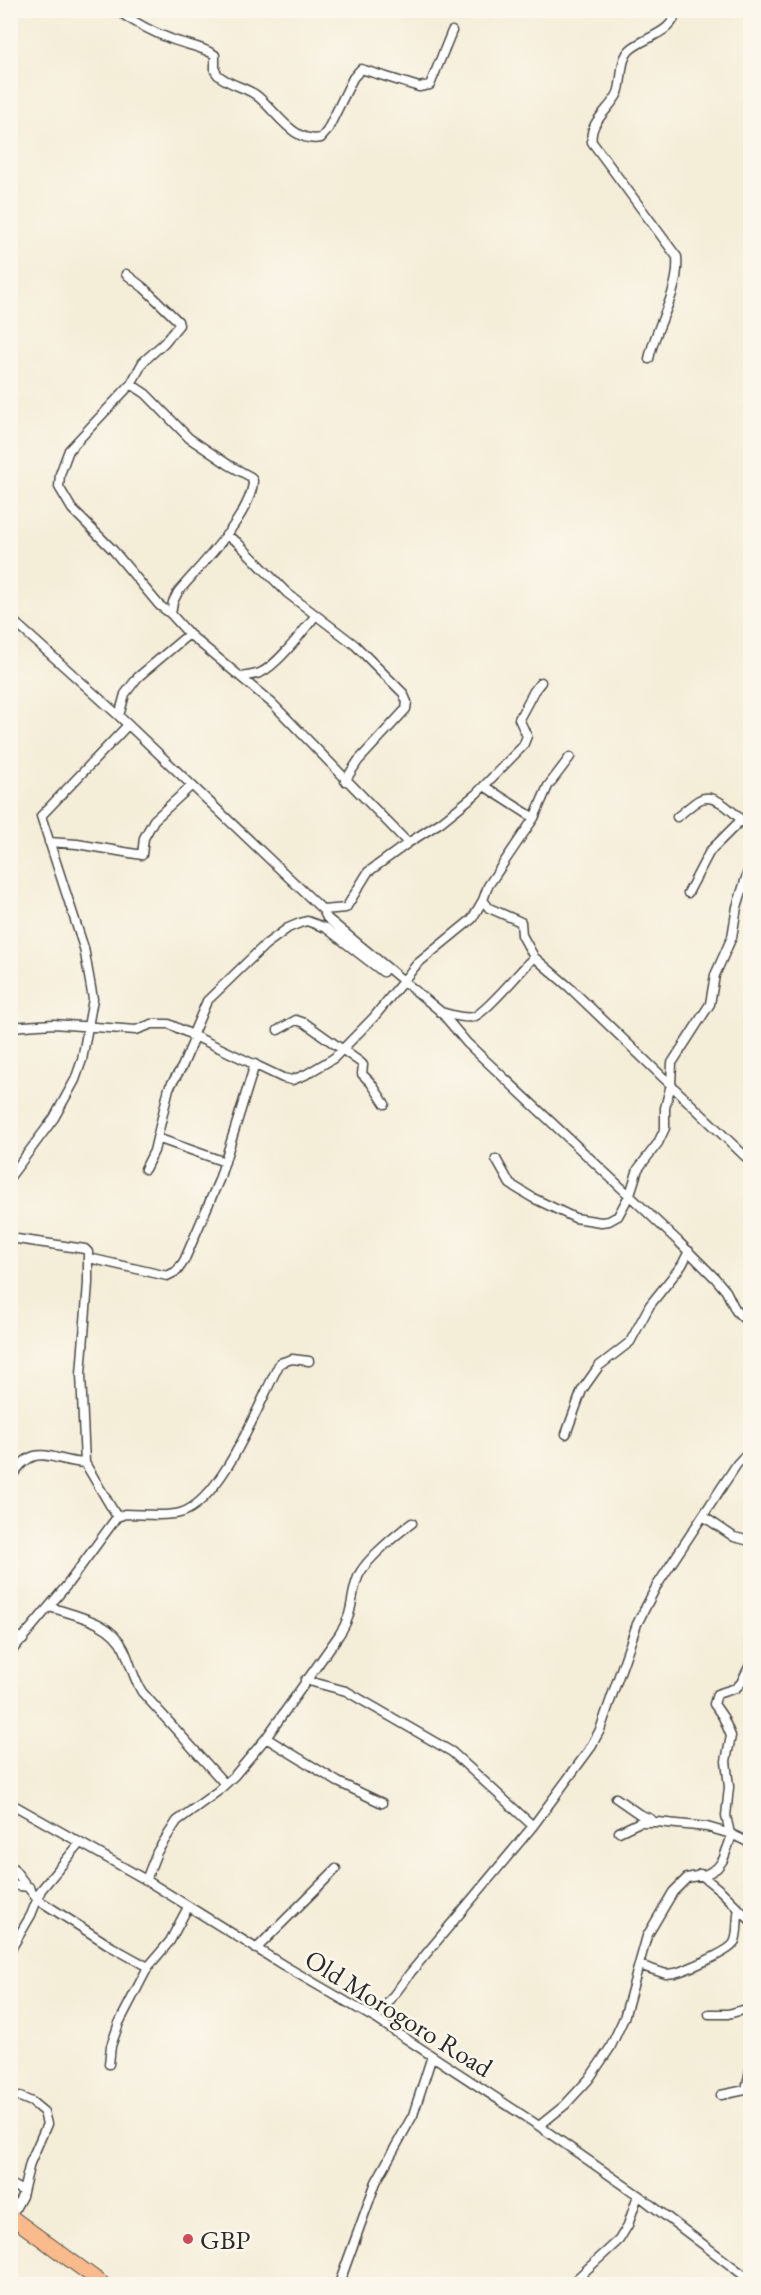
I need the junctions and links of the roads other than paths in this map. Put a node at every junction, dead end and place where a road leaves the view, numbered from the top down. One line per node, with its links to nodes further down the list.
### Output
1 (116, 10): 3 (street)
2 (676, 10): 5 (street)
3 (452, 31)
4 (126, 274): 6 (street)
5 (649, 359)
6 (131, 384): 7 (street); 8 (street)
7 (226, 535): 8 (street); 9 (street)
8 (171, 614): 11 (street)
9 (316, 615): 12 (street); 17 (street)
10 (10, 618): 14 (street)
11 (189, 634): 12 (street); 14 (street)
12 (241, 676): 17 (street)
13 (541, 682): 19 (street)
14 (119, 716): 15 (street)
15 (127, 726): 18 (street); 24 (street)
16 (570, 757): 21 (street)
17 (345, 781): 25 (street)
18 (191, 786): 24 (street); 29 (street)
19 (484, 786): 21 (street); 25 (street)
20 (677, 817): 22 (street)
21 (534, 818): 28 (street)
22 (741, 820): 23 (street); 27 (street)
23 (750, 828)
24 (49, 842): 34 (street)
25 (408, 843): 29 (street)
26 (750, 865): 39 (street)
27 (688, 893)
28 (483, 900): 30 (street); 31 (street)
29 (323, 910): 31 (street)
30 (534, 957): 32 (street); 39 (street)
31 (401, 983): 32 (street); 36 (street); 37 (street)
32 (440, 1011): 47 (street)
33 (10, 1027): 34 (street)
34 (89, 1027): 36 (street); 46 (street)
35 (278, 1030): 37 (street)
36 (194, 1037): 38 (street); 41 (street)
37 (341, 1049): 38 (street); 40 (street)
38 (255, 1064): 44 (street)
39 (671, 1084): 43 (street); 47 (street)
40 (385, 1104)
41 (157, 1138): 44 (street); 45 (street)
42 (496, 1159): 47 (street)
43 (750, 1161)
44 (225, 1162): 50 (street)
45 (144, 1169)
46 (10, 1177)
47 (630, 1194): 49 (street)
48 (10, 1238): 50 (street)
49 (689, 1251): 51 (street); 53 (street)
50 (89, 1258): 55 (street)
51 (750, 1322)
52 (309, 1361): 59 (street)
53 (566, 1434)
54 (750, 1450): 58 (street)
55 (85, 1463): 56 (street); 59 (street)
56 (14, 1464): 57 (street)
57 (10, 1479)
58 (703, 1516): 61 (street); 74 (street)
59 (117, 1517): 62 (street)
60 (412, 1523): 67 (street)
61 (750, 1541)
62 (50, 1606): 64 (street); 69 (street)
63 (10, 1632): 64 (street)
64 (23, 1640): 65 (street)
65 (10, 1653)
66 (750, 1665): 76 (street)
67 (305, 1680): 68 (street); 74 (street)
68 (266, 1738): 69 (street); 72 (street)
69 (225, 1784): 82 (street)
70 (616, 1798): 73 (street)
71 (10, 1803): 77 (street, Old Morogoro Road)
72 (382, 1803)
73 (657, 1822): 75 (street); 76 (street)
74 (533, 1826): 95 (street)
75 (619, 1832)
76 (731, 1834): 78 (street); 81 (street)
77 (80, 1843): 82 (street, Old Morogoro Road); 85 (street)
78 (750, 1843)
79 (10, 1864): 84 (street)
80 (336, 1869): 89 (street)
81 (700, 1874): 87 (street); 91 (street)
82 (146, 1880): 86 (street, Old Morogoro Road)
83 (10, 1885): 84 (street)
84 (29, 1887): 85 (street)
85 (37, 1899): 90 (street); 92 (street)
86 (188, 1907): 89 (street, Old Morogoro Road); 92 (street)
87 (739, 1910): 88 (street); 91 (street)
88 (750, 1920)
89 (256, 1949): 95 (street, Old Morogoro Road)
90 (10, 1951)
91 (639, 1965): 102 (street)
92 (148, 1967): 97 (street)
93 (750, 2008): 94 (street)
94 (710, 2014)
95 (376, 2019): 96 (street, Old Morogoro Road)
96 (432, 2056): 102 (street, Old Morogoro Road); 109 (street)
97 (109, 2064)
98 (750, 2070): 99 (street)
99 (748, 2089): 100 (street)
100 (721, 2095)
101 (20, 2097): 104 (street)
102 (539, 2126): 105 (street, Old Morogoro Road)
103 (10, 2184): 104 (street)
104 (23, 2192): 106 (street)
105 (638, 2195): 107 (street, Old Morogoro Road); 110 (street)
106 (11, 2217): 108 (highway)
107 (750, 2279)
108 (103, 2284)
109 (339, 2284)
110 (571, 2284)

